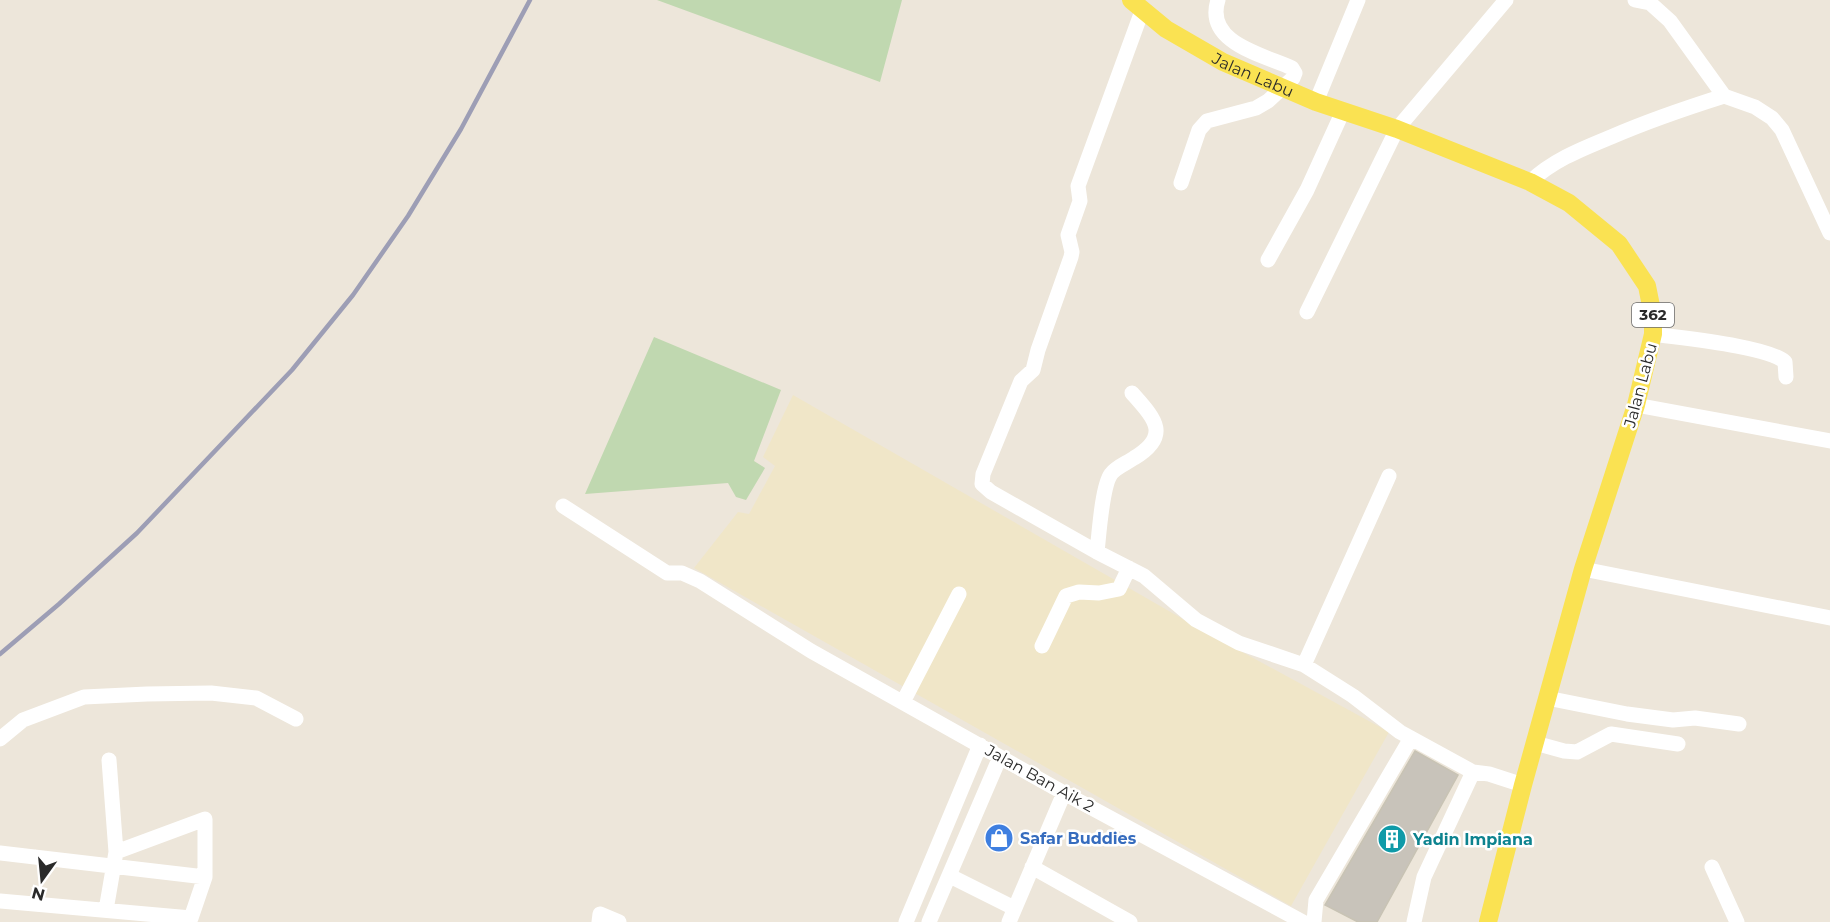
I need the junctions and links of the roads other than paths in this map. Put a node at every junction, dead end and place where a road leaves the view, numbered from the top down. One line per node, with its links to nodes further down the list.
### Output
1 (1218, 0): 6 (street)
2 (1358, 0): 8 (street)
3 (1506, 0): 10 (street)
4 (1635, 0): 7 (street)
5 (1136, 6): 6 (main road, Jalan Labu / 362); 23 (street)
6 (1282, 88): 8 (main road, Jalan Labu / 362); 12 (street)
7 (1724, 96): 11 (street); 13 (street)
8 (1316, 102): 9 (main road, Jalan Labu / 362)
9 (1343, 111): 10 (main road, Jalan Labu / 362); 14 (street)
10 (1397, 129): 11 (main road, Jalan Labu / 362); 15 (street)
11 (1530, 182): 16 (main road, Jalan Labu / 362)
12 (1181, 183)
13 (1830, 233)
14 (1268, 260)
15 (1306, 312)
16 (1653, 334): 17 (street); 19 (main road, Jalan Labu / 362)
17 (1786, 377)
18 (1132, 393): 23 (street)
19 (1636, 405): 20 (street); 25 (main road, Jalan Labu / 362)
20 (1830, 441)
21 (1389, 476): 29 (street)
22 (563, 506): 31 (street, Jalan Ban Aik 2)
23 (1097, 552): 24 (street)
24 (1129, 568): 28 (street); 29 (street)
25 (1583, 569): 27 (street); 30 (main road, Jalan Labu / 362)
26 (959, 594): 31 (street)
27 (1830, 618)
28 (1042, 646)
29 (1304, 665): 34 (street)
30 (1547, 698): 33 (street); 36 (main road, Jalan Labu / 362)
31 (903, 702): 37 (street, Jalan Ban Aik 2)
32 (297, 719): 35 (street)
33 (1739, 724)
34 (1411, 738): 41 (street); 59 (street)
35 (0, 739)
36 (1535, 742): 38 (street); 42 (main road, Jalan Labu / 362)
37 (980, 744): 39 (street, Jalan Ban Aik 2); 56 (street)
38 (1678, 744)
39 (1000, 757): 43 (street, Jalan Ban Aik 2); 48 (street)
40 (109, 760): 45 (street)
41 (1473, 772): 42 (street); 60 (street)
42 (1523, 785): 61 (main road, Jalan Labu / 362)
43 (1064, 793): 46 (street); 53 (street, Jalan Ban Aik 2)
44 (0, 853): 45 (street)
45 (115, 859): 49 (street); 49 (street); 51 (street)
46 (1032, 867): 52 (street); 58 (street)
47 (1712, 867): 62 (street)
48 (950, 876): 52 (street); 57 (street)
49 (205, 877): 51 (street)
50 (0, 901): 51 (street)
51 (106, 910)
52 (1011, 915)
53 (1298, 920)
54 (598, 922): 55 (street)
55 (619, 922)
56 (906, 922)
57 (929, 922)
58 (1130, 922)
59 (1314, 922)
60 (1414, 922)
61 (1488, 922)
62 (1737, 922)

